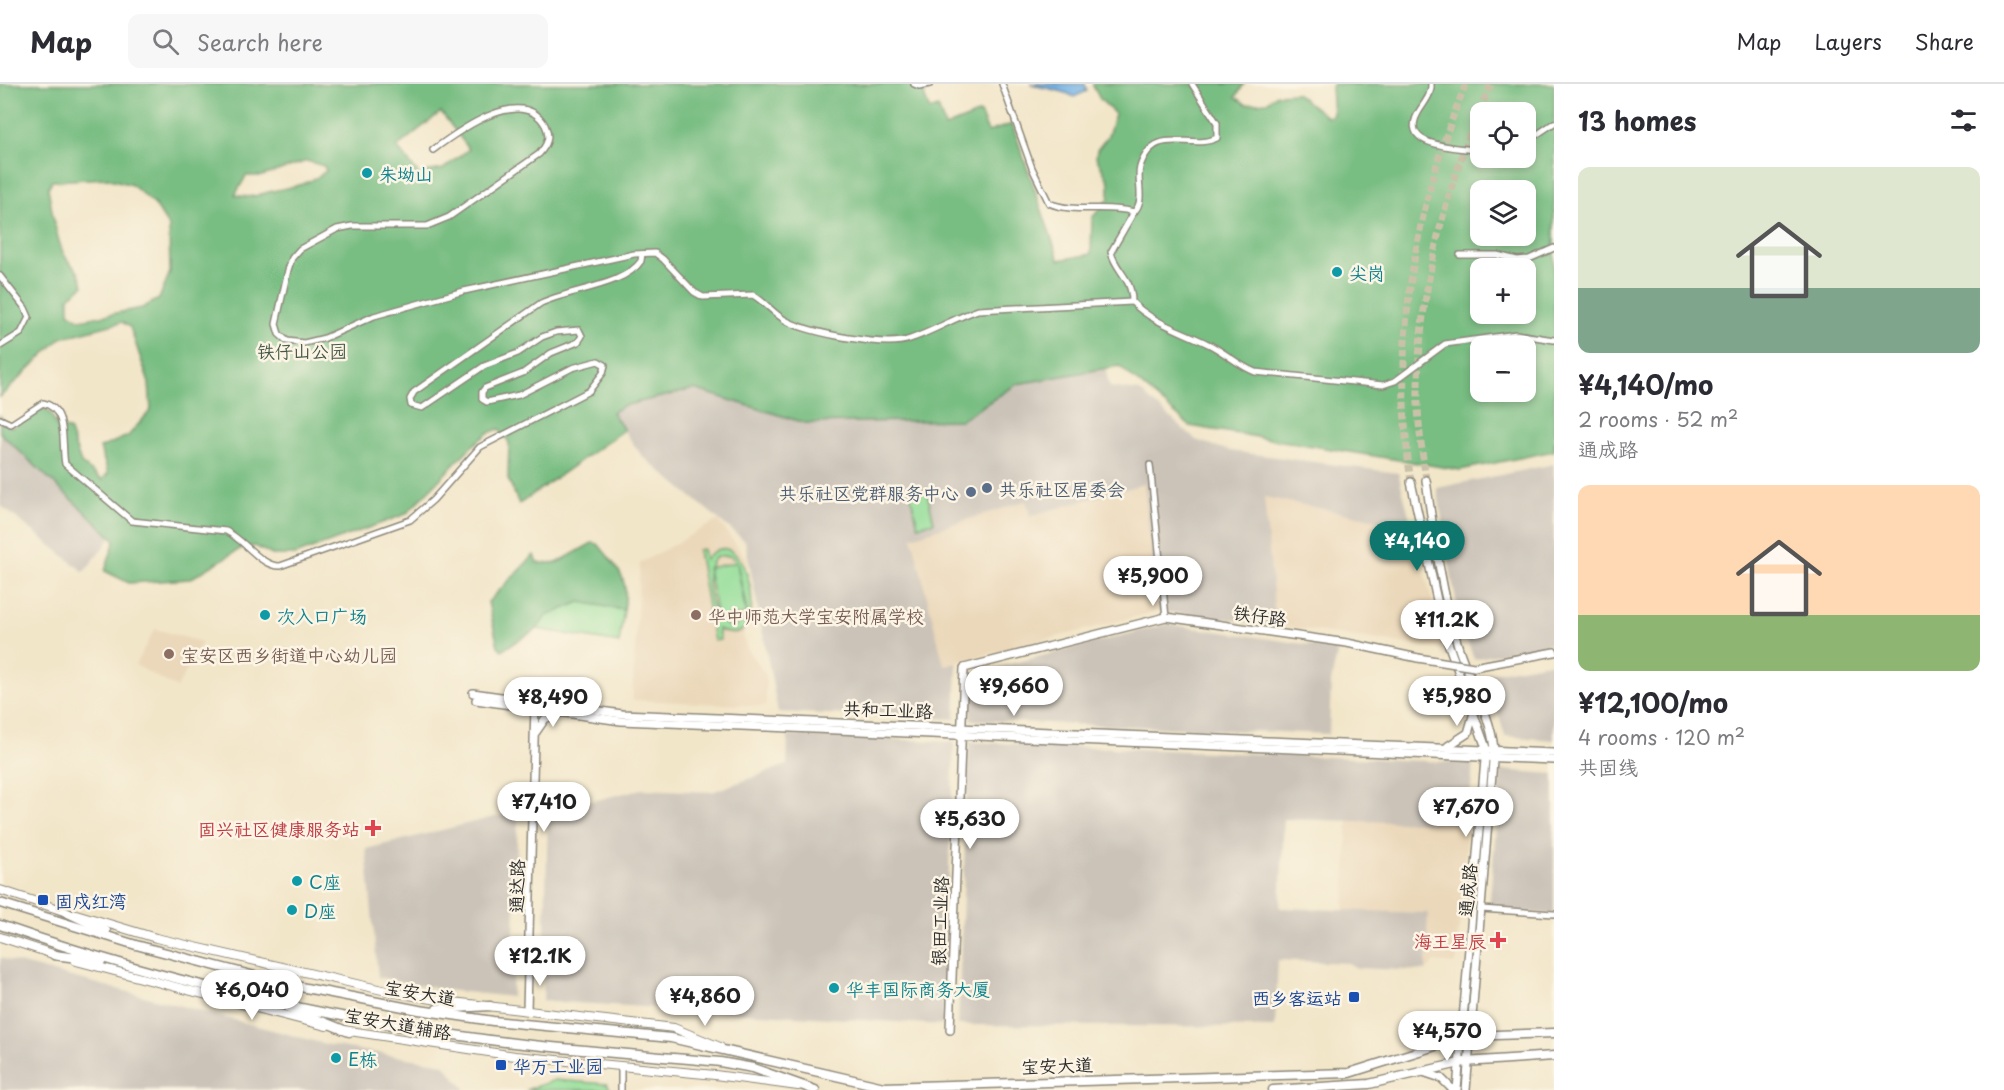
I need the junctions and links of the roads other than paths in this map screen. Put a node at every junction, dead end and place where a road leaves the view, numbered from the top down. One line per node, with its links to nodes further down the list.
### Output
1 (914, 84): 2 (street)
2 (930, 84)
3 (1002, 84): 10 (street)
4 (1192, 84): 10 (street)
5 (1431, 84): 9 (street)
6 (1554, 123): 7 (street)
7 (1536, 135)
8 (433, 150): 13 (street)
9 (1470, 150)
10 (1134, 212): 15 (street)
11 (1554, 248): 12 (street)
12 (1460, 255)
13 (641, 257): 15 (street); 18 (street)
14 (0, 276): 17 (street)
15 (1132, 302): 16 (street)
16 (1554, 340)
17 (0, 346)
18 (0, 418)
19 (1150, 465): 22 (street)
20 (1426, 480): 33 (street, 通成路)
21 (1411, 482): 27 (street, 通成路)
22 (1166, 617): 23 (street, 铁仔路, bridge); 24 (street, 铁仔路)
23 (1554, 652)
24 (964, 668): 29 (street, 银田工业路)
25 (475, 696): 26 (street, 共和工业路)
26 (535, 705): 28 (street, 共和工业路); 29 (street, 共和工业路); 30 (street, 通达路)
27 (1473, 710): 31 (street); 32 (street, 通成路)
28 (571, 714): 29 (street, 共和工业路); 30 (street)
29 (962, 731): 31 (street, 共和工业路); 32 (street, 共和工业路); 50 (street, 银田工业路)
30 (534, 743): 49 (street, 通达路)
31 (1447, 747): 32 (street, 共和工业路)
32 (1485, 752): 33 (street, 共和工业路); 53 (street, 通成路)
33 (1494, 752): 34 (street, 共和工业路); 35 (street, 共和工业路); 39 (street, 通成路)
34 (1554, 753)
35 (1554, 760)
36 (0, 890): 38 (main road, 宝安大道辅路)
37 (0, 903): 43 (main road, 宝安大道)
38 (57, 908): 43 (main road); 47 (main road, 宝安大道辅路)
39 (1481, 909): 40 (street); 53 (street, 通成路)
40 (1554, 914)
41 (0, 925): 45 (main road, 宝安大道)
42 (0, 937): 44 (main road, 宝安大道辅路)
43 (136, 945): 48 (main road, 宝安大道)
44 (54, 955): 45 (main road); 51 (main road, 宝安大道辅路)
45 (129, 965): 46 (main road, 宝安大道)
46 (269, 1000): 51 (main road); 59 (main road, 宝安大道)
47 (490, 1006): 48 (main road); 49 (main road, 宝安大道辅路)
48 (419, 1010): 54 (main road, 宝安大道)
49 (527, 1010): 54 (main road, 宝安大道辅路)
50 (950, 1030)
51 (350, 1032): 57 (main road, 宝安大道辅路)
52 (1554, 1033): 53 (main road, 宝安大道)
53 (1466, 1036): 54 (main road, 宝安大道); 56 (street)
54 (726, 1049)
55 (1554, 1057): 56 (main road)
56 (1464, 1062): 58 (main road); 63 (street); 64 (street)
57 (621, 1067): 59 (main road, 宝安大道辅路); 60 (street)
58 (1418, 1072): 62 (main road); 63 (street)
59 (801, 1087): 61 (main road, 宝安大道)
60 (621, 1090)
61 (815, 1090)
62 (1273, 1090)
63 (1455, 1090)
64 (1466, 1090)

